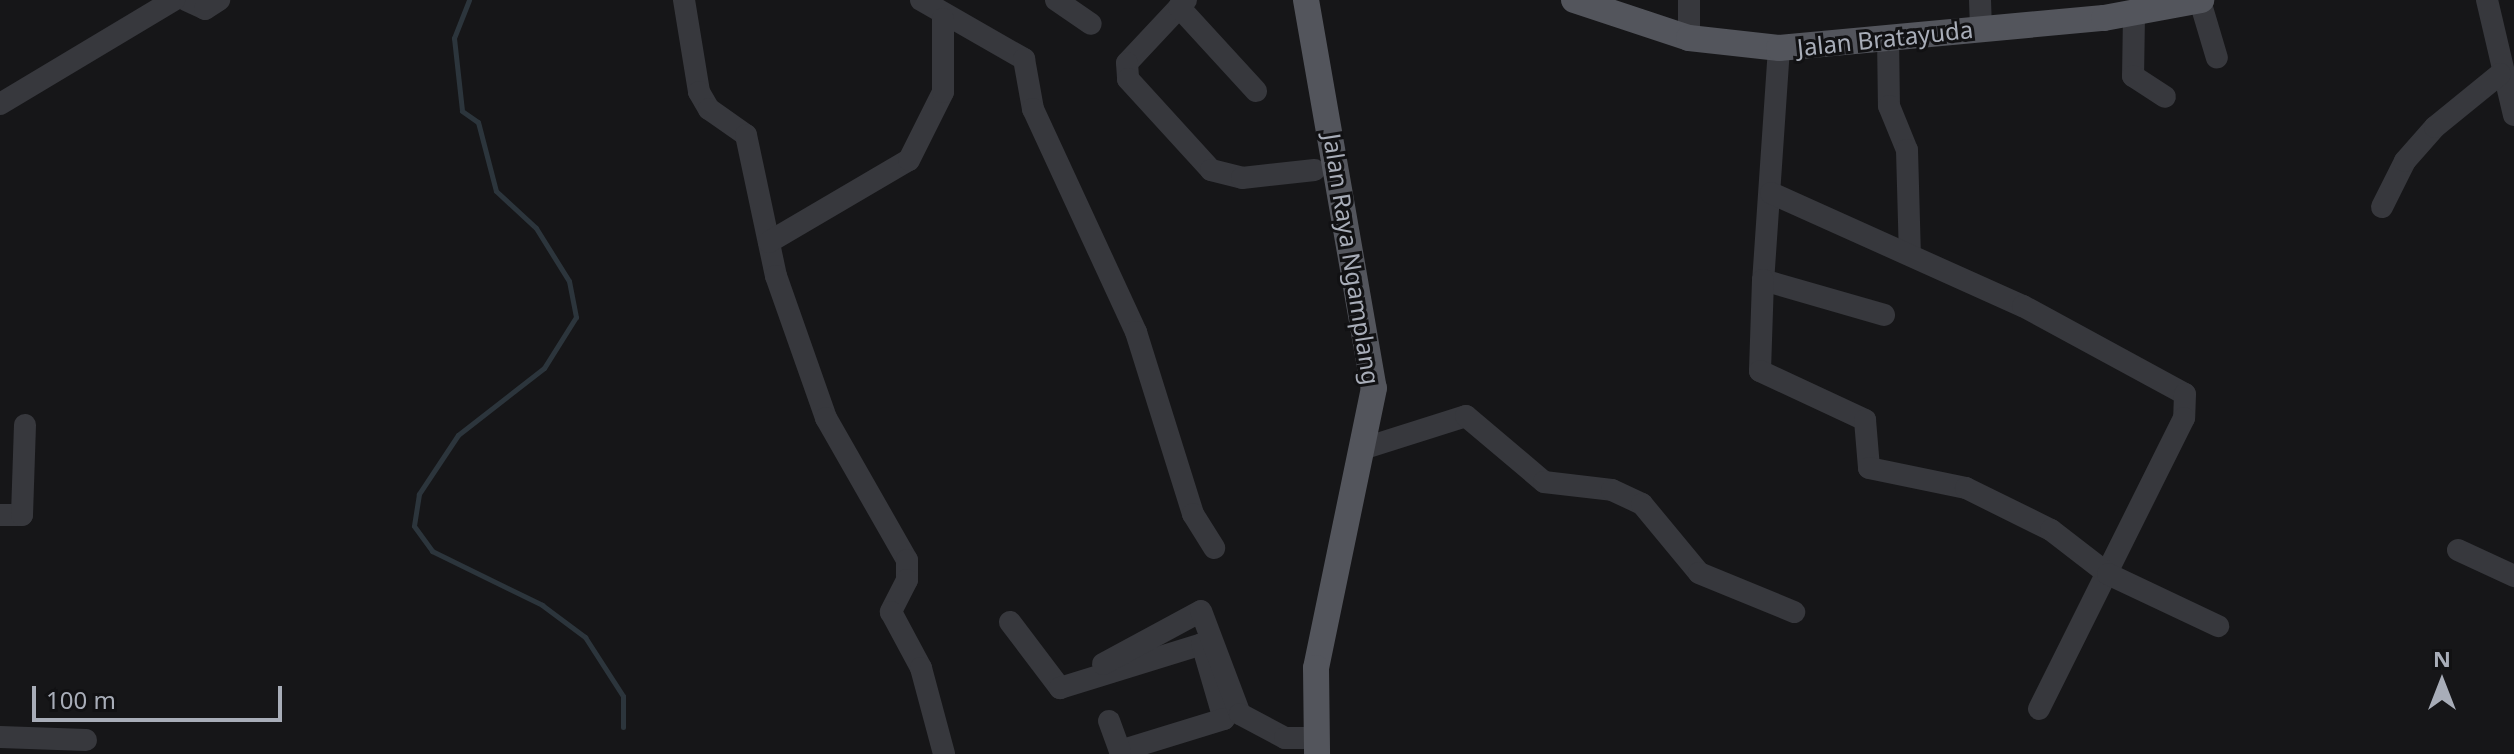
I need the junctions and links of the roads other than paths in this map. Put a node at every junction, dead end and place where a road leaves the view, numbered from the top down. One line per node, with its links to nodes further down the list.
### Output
1 (174, 0): 25 (street)
2 (186, 0): 3 (street)
3 (219, 0)
4 (684, 0): 30 (street)
5 (921, 0): 15 (street)
6 (1056, 0): 16 (street)
7 (1306, 0): 35 (main road, Jalan Raya Ngamplang)
8 (1574, 0): 19 (main road, Jalan Bratayuda)
9 (1689, 0): 19 (street)
10 (1980, 0): 17 (street)
11 (2487, 0): 22 (street)
12 (2195, 1): 14 (main road, Jalan Bratayuda); 21 (street)
13 (1182, 3): 23 (street); 27 (street)
14 (2134, 15): 17 (main road, Jalan Bratayuda); 24 (street)
15 (943, 19): 30 (street); 37 (street)
16 (1091, 24)
17 (1981, 28): 18 (main road, Jalan Bratayuda)
18 (1888, 37): 20 (main road, Jalan Bratayuda); 31 (street)
19 (1689, 38): 20 (main road, Jalan Bratayuda)
20 (1779, 48): 28 (street)
21 (2217, 58)
22 (2500, 74): 26 (street); 29 (street)
23 (1256, 91)
24 (2165, 97)
25 (0, 104)
26 (2514, 115)
27 (1315, 170)
28 (1771, 193): 31 (street); 32 (street)
29 (2382, 207)
30 (769, 242): 52 (street)
31 (1910, 255): 39 (street)
32 (1763, 280): 33 (street); 39 (street)
33 (1884, 315)
34 (25, 425): 36 (street)
35 (1365, 448): 41 (street); 51 (main road, Jalan Raya Ngamplang)
36 (0, 515)
37 (1214, 548)
38 (2458, 550): 40 (street)
39 (2108, 574): 43 (street); 46 (street)
40 (2514, 576)
41 (1794, 612)
42 (1010, 622): 45 (street)
43 (2218, 626)
44 (1208, 642): 45 (street); 45 (street); 47 (street)
45 (1060, 688)
46 (2039, 709)
47 (1232, 716): 48 (street); 51 (street)
48 (1109, 721)
49 (0, 737): 50 (street)
50 (86, 740)
51 (1317, 746)
52 (944, 754)

